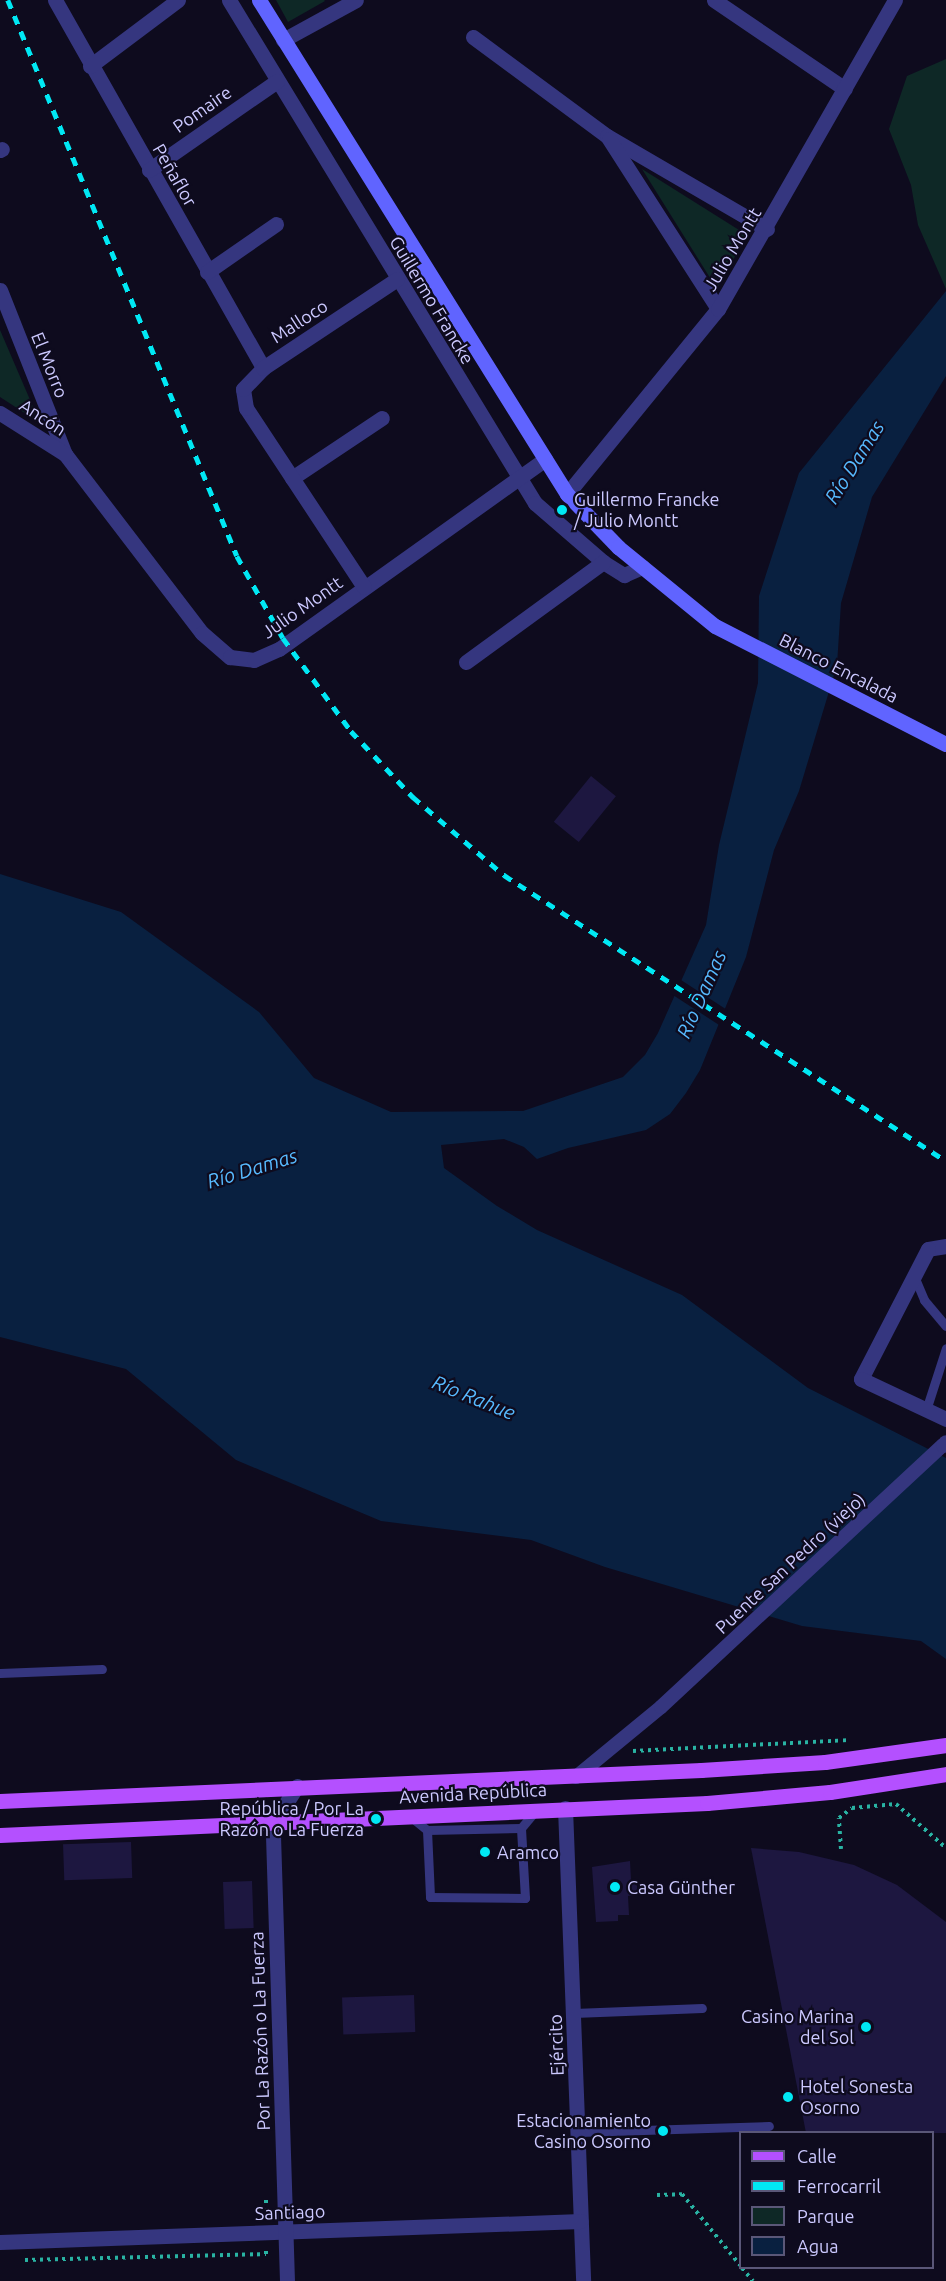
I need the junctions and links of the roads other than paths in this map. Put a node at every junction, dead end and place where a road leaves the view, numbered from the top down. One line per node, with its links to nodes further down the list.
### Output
1 (55, 0): 10 (street, Peñaflor)
2 (178, 0): 10 (street)
3 (229, 0): 11 (street, Guillermo Francke)
4 (259, 0): 9 (main road, Guillermo Francke)
5 (356, 0): 9 (street)
6 (714, 0): 12 (street)
7 (895, 0): 12 (street, Julio Montt)
8 (473, 37): 13 (street)
9 (283, 40): 25 (main road, Guillermo Francke)
10 (90, 66): 14 (street, Peñaflor)
11 (277, 81): 14 (street, Pomaire); 18 (street, Guillermo Francke)
12 (845, 90): 16 (street, Julio Montt)
13 (607, 136): 16 (street); 20 (street)
14 (149, 170): 17 (street, Peñaflor)
15 (276, 224): 17 (street)
16 (767, 229): 20 (street, Julio Montt)
17 (207, 272): 21 (street, Peñaflor)
18 (397, 279): 21 (street, Malloco); 26 (street, Guillermo Francke)
19 (0, 290): 24 (street, El Morro)
20 (718, 309): 28 (street, Julio Montt)
21 (263, 368): 27 (street, Malloco)
22 (0, 413): 24 (street, Ancón)
23 (382, 418): 27 (street)
24 (65, 454): 31 (street, Julio Montt)
25 (545, 459): 26 (street, Julio Montt); 28 (main road, Guillermo Francke)
26 (518, 477): 29 (street, Guillermo Francke); 31 (street, Julio Montt)
27 (292, 478): 31 (street)
28 (567, 494): 30 (main road, Guillermo Francke)
29 (603, 562): 30 (street, Guillermo Francke); 33 (street)
30 (642, 567): 32 (main road, Guillermo Francke)
31 (364, 587)
32 (715, 626): 34 (main road, Blanco Encalada)
33 (466, 662)
34 (946, 744)
35 (946, 1246): 36 (street)
36 (914, 1276): 37 (lane); 39 (street)
37 (946, 1326)
38 (946, 1348): 39 (lane)
39 (926, 1410): 40 (street)
40 (946, 1419)
41 (944, 1443): 46 (street, Puente San Pedro (viejo))
42 (102, 1669): 43 (lane)
43 (0, 1673)
44 (946, 1745): 46 (main road, Avenida República)
45 (946, 1774): 49 (main road, Avenida República)
46 (576, 1777): 47 (main road, Avenida República)
47 (297, 1786): 48 (main road, Avenida República); 52 (street)
48 (0, 1801)
49 (565, 1808): 50 (main road, Avenida República); 57 (street, Ejército)
50 (537, 1809): 51 (main road, Avenida República); 53 (lane)
51 (409, 1816): 52 (main road, Avenida República); 54 (lane)
52 (273, 1823): 55 (main road, Avenida República); 61 (street, Por La Razón o La Fuerza)
53 (521, 1828): 54 (lane); 54 (lane)
54 (427, 1830)
55 (0, 1835)
56 (702, 2008): 57 (lane)
57 (574, 2013): 59 (street, Ejército)
58 (769, 2126): 59 (lane)
59 (579, 2132): 60 (street, Ejército)
60 (581, 2221): 61 (street, Santiago); 64 (street, Ejército)
61 (285, 2232): 62 (street, Santiago); 63 (street, Por La Razón o La Fuerza)
62 (0, 2242)
63 (287, 2281)
64 (583, 2281)

